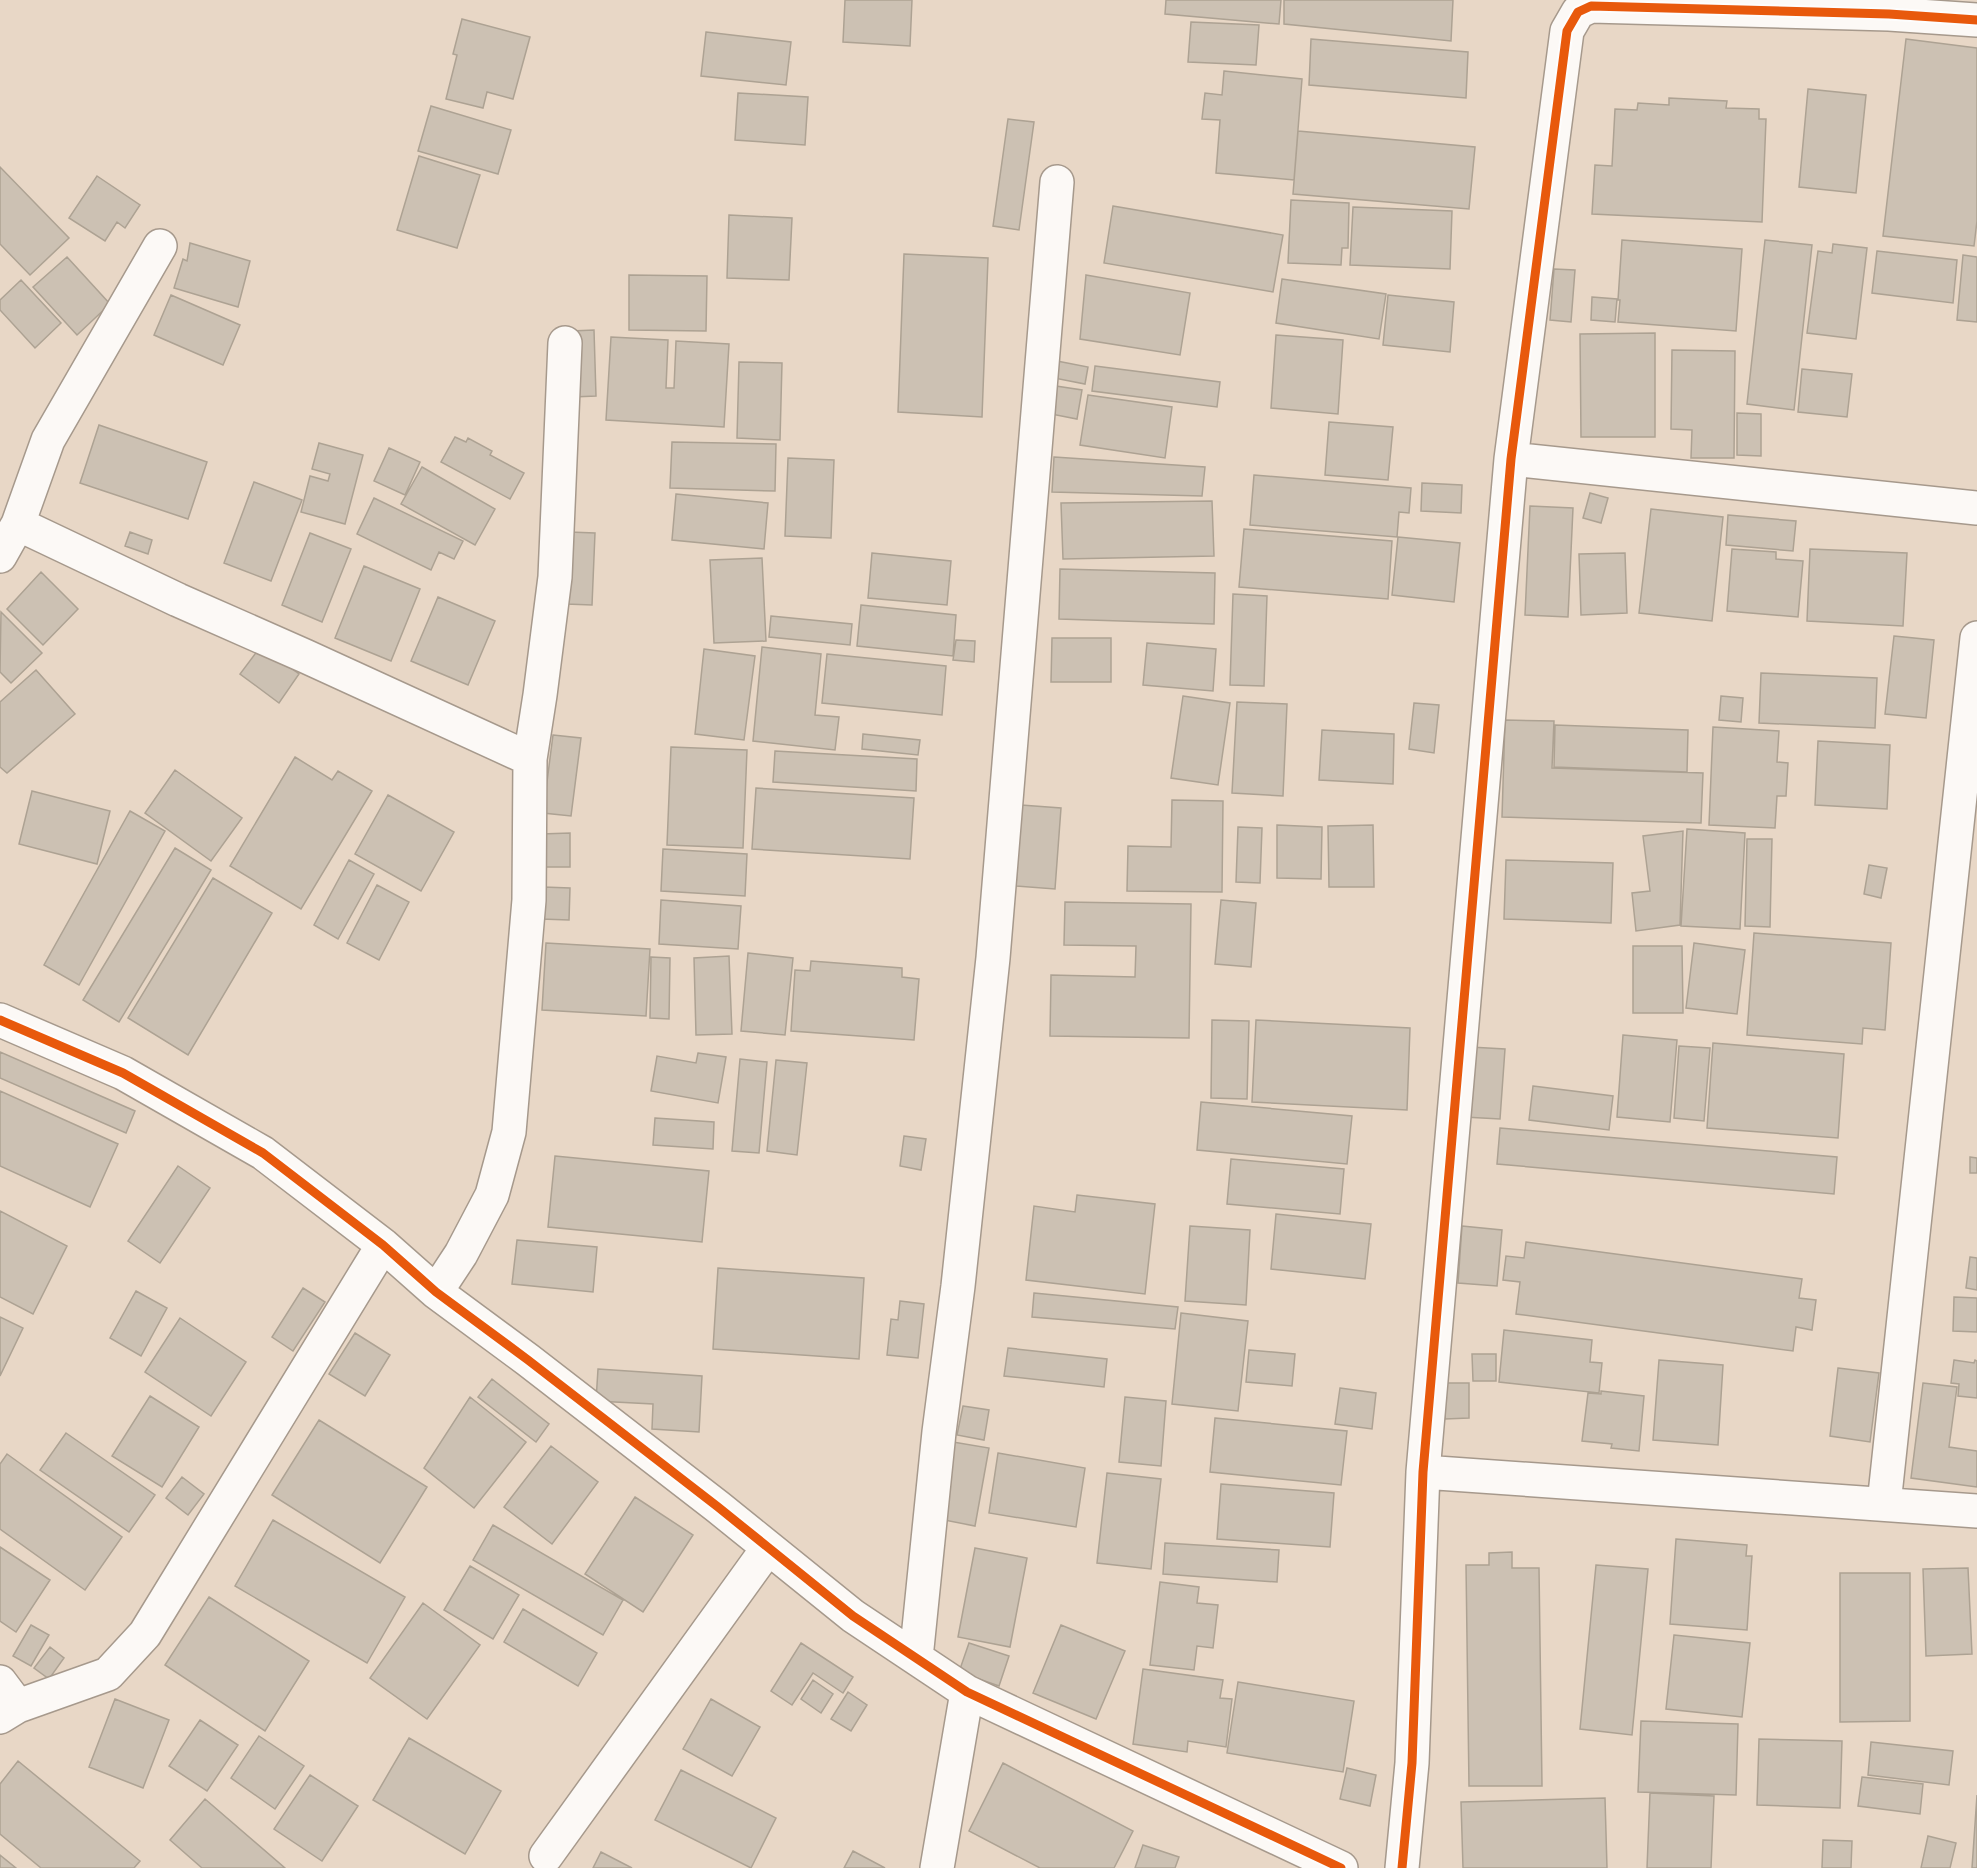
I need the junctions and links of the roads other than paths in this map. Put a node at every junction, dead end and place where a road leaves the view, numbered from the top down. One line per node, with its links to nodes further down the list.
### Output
1 (1977, 20): 5 (street)
2 (1057, 182): 18 (street)
3 (160, 246): 7 (street)
4 (565, 343): 10 (street)
5 (1511, 459): 6 (street); 14 (street)
6 (1977, 508)
7 (18, 524): 8 (street); 10 (street)
8 (0, 556)
9 (1977, 638): 15 (street)
10 (530, 759): 13 (street)
11 (0, 1020): 12 (street)
12 (382, 1245): 13 (street); 20 (street)
13 (436, 1292): 17 (street)
14 (1423, 1472): 15 (street); 24 (street)
15 (1884, 1504): 16 (street)
16 (1977, 1511)
17 (768, 1548): 18 (street); 21 (street)
18 (916, 1658): 19 (street)
19 (967, 1692): 22 (street); 23 (street)
20 (6, 1702)
21 (546, 1856)
22 (937, 1868)
23 (1341, 1868)
24 (1402, 1868)

